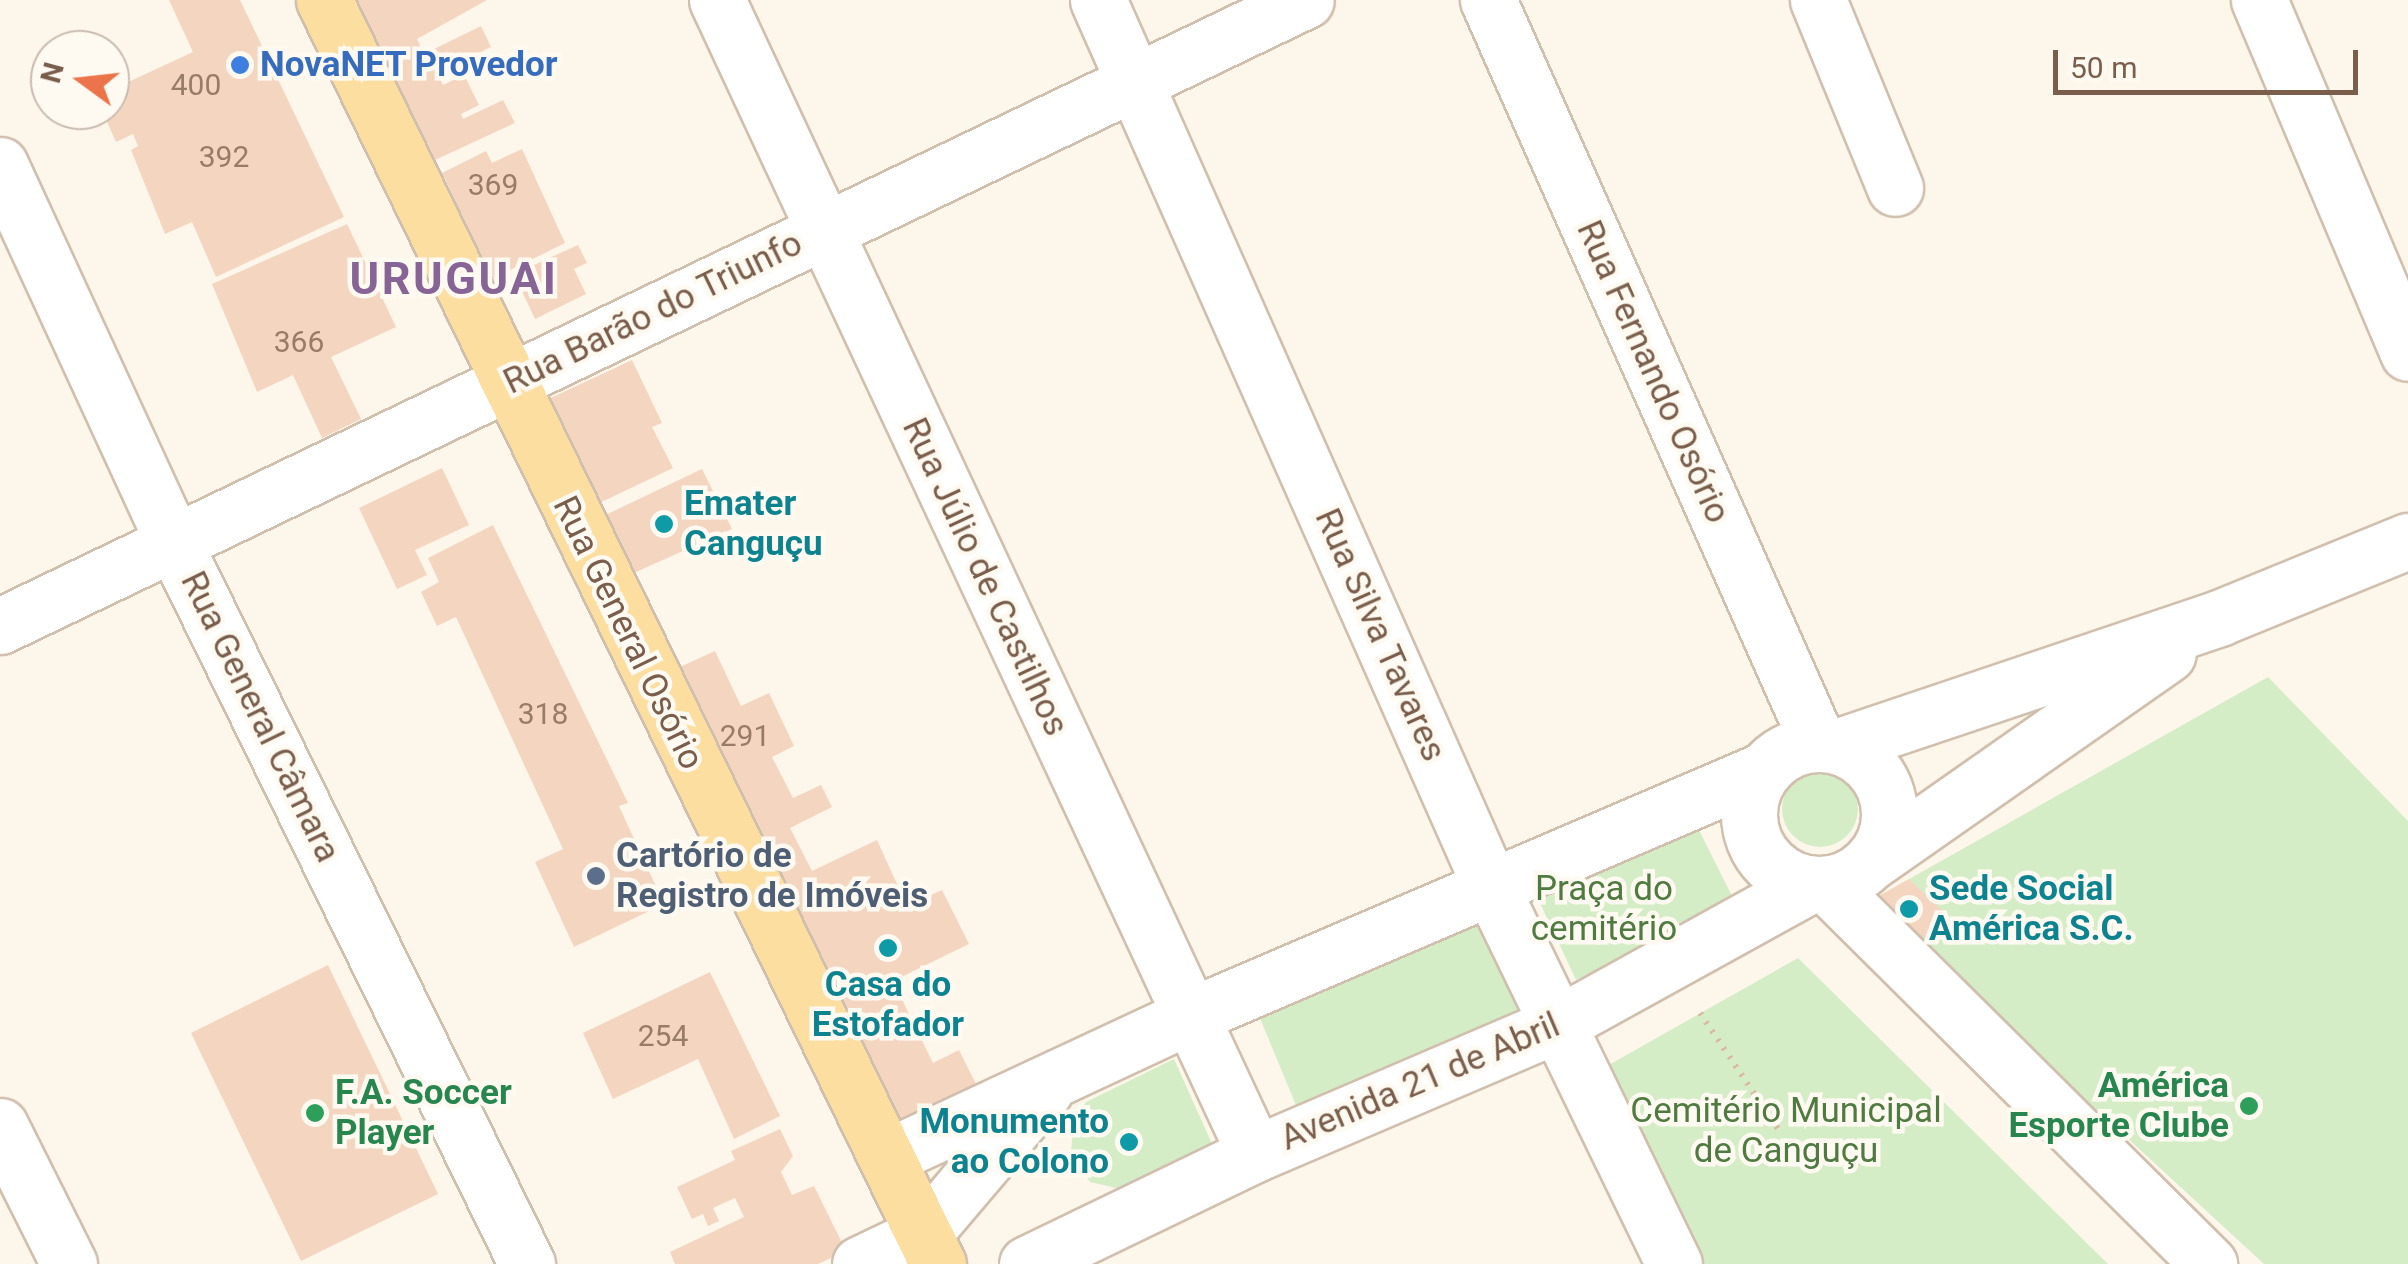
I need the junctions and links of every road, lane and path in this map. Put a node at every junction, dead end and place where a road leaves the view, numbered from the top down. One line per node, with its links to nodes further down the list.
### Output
1 (290, 0): 14 (main road, Rua General Osório)
2 (324, 0): 14 (main road, Rua General Osório)
3 (717, 0): 12 (street, Rua Júlio de Castilhos)
4 (1098, 0): 9 (street, Rua Silva Tavares)
5 (1306, 0): 9 (street, Rua Barão do Triunfo)
6 (1488, 0): 19 (street, Rua Fernando Osório)
7 (1818, 0): 11 (street)
8 (2259, 0): 13 (street)
9 (1136, 81): 12 (street, Rua Barão do Triunfo); 22 (street, Rua Silva Tavares)
10 (0, 166): 15 (street, Rua General Câmara)
11 (1895, 188)
12 (824, 230): 14 (street, Rua Barão do Triunfo); 24 (street, Rua Júlio de Castilhos)
13 (2408, 353)
14 (493, 391): 15 (street, Rua Barão do Triunfo); 30 (main road, Rua General Osório); 31 (main road, Rua General Osório)
15 (174, 541): 18 (street, Rua Barão do Triunfo); 33 (street, Rua General Câmara)
16 (2408, 541): 17 (street, Avenida 21 de Abril)
17 (2220, 618): 19 (street, Avenida 21 de Abril); 21 (street, Avenida 21 de Abril)
18 (0, 626)
19 (1828, 744): 20 (street); 21 (street)
20 (1764, 770): 21 (street); 22 (street)
21 (1835, 877): 25 (street, Avenida 21 de Abril); 36 (street)
22 (1490, 885): 24 (street); 25 (street, Rua Silva Tavares)
23 (1700, 1013): 28 (path)
24 (1190, 1016): 26 (street); 29 (street, Rua Júlio de Castilhos)
25 (1558, 1024): 29 (street, Avenida 21 de Abril); 35 (street, Rua Silva Tavares)
26 (1053, 1080): 30 (street); 31 (street)
27 (0, 1126): 32 (street)
28 (1780, 1132)
29 (1255, 1154): 34 (street, Avenida 21 de Abril)
30 (887, 1157): 31 (main road, Rua General Osório)
31 (901, 1255)
32 (69, 1264)
33 (528, 1264)
34 (1027, 1264)
35 (1674, 1264)
36 (2210, 1264)

